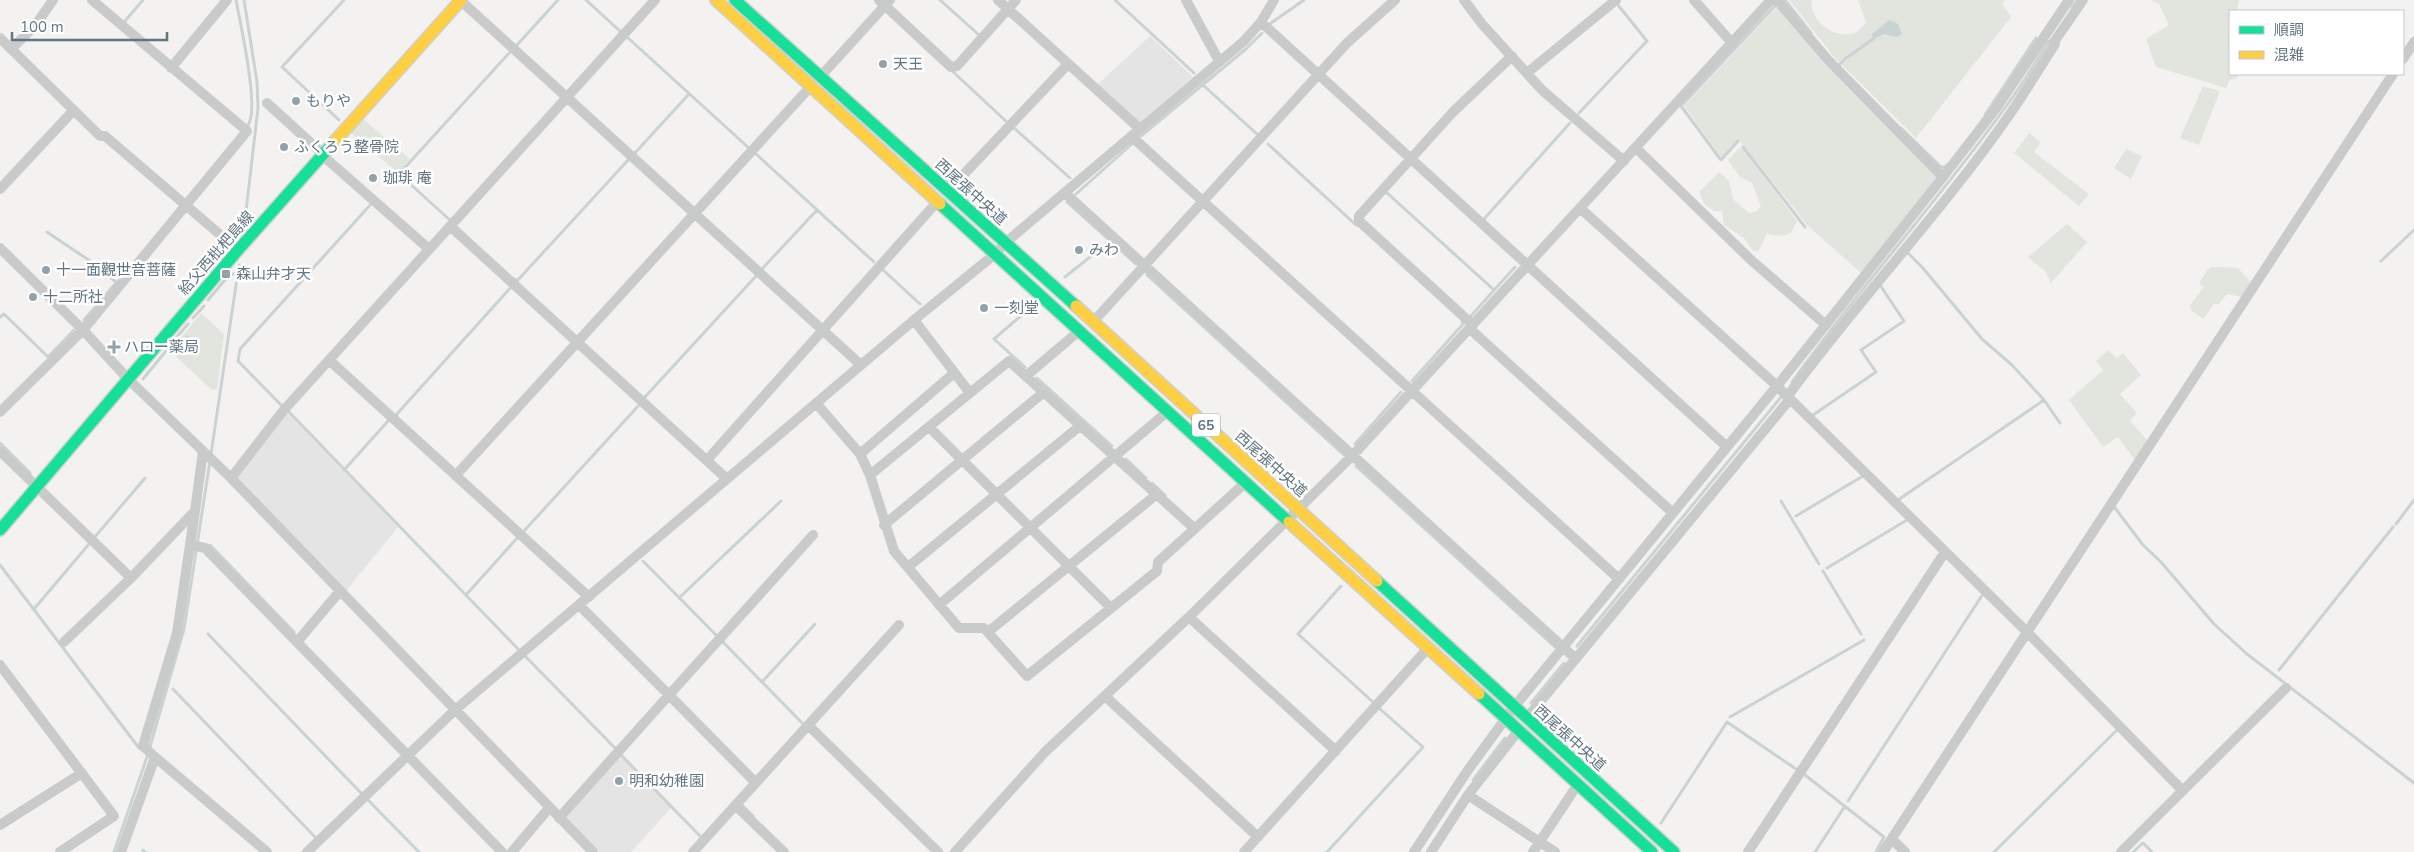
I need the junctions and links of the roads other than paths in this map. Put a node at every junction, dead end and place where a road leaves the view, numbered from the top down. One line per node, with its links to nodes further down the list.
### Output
1 (53, 0): 27 (street)
2 (92, 0): 32 (street)
3 (228, 0): 32 (street)
4 (460, 0): 38 (street); 43 (main road, 給父西枇杷島線)
5 (655, 0): 38 (street)
6 (716, 0): 37 (main road, 西尾張中央道 / 65)
7 (735, 0): 36 (main road, 西尾張中央道 / 65)
8 (998, 0): 21 (street)
9 (1016, 0): 21 (street)
10 (1186, 0): 30 (street)
11 (1274, 0): 22 (street)
12 (1395, 0): 34 (street)
13 (1464, 0): 28 (street)
14 (1616, 0): 33 (street)
15 (1694, 0): 26 (street)
16 (1771, 0): 26 (street)
17 (1777, 0): 46 (street)
18 (2069, 0): 24 (street)
19 (2083, 0): 24 (street)
20 (885, 2): 21 (street); 36 (street)
21 (1008, 9): 31 (street)
22 (1261, 22): 30 (street); 34 (street)
23 (0, 38): 27 (street)
24 (2053, 42): 46 (street); 80 (street)
25 (2414, 42): 29 (street)
26 (1732, 43): 42 (street)
27 (11, 49): 40 (street)
28 (1512, 56): 33 (street); 44 (street)
29 (2404, 57)
30 (1219, 61): 41 (street)
31 (1068, 64): 41 (street); 48 (street)
32 (171, 68): 52 (street)
33 (1527, 73): 45 (street)
34 (1318, 74): 44 (street); 50 (street)
35 (2392, 75): 125 (street)
36 (821, 76): 48 (main road, 西尾張中央道 / 65)
37 (811, 86): 51 (main road, 西尾張中央道 / 65); 54 (street)
38 (567, 98): 54 (street); 55 (street)
39 (267, 103): 43 (street)
40 (73, 111): 47 (street); 52 (street)
41 (1136, 132): 49 (street); 50 (street)
42 (1636, 148): 45 (street); 65 (street)
43 (322, 155): 58 (main road, 給父西枇杷島線); 59 (street)
44 (1410, 158): 62 (street); 66 (street)
45 (1624, 161): 53 (street)
46 (1943, 177): 65 (street)
47 (0, 189)
48 (948, 191): 56 (main road, 西尾張中央道 / 65)
49 (1064, 193): 56 (street); 61 (street)
50 (1203, 201): 61 (street); 77 (street)
51 (937, 202): 60 (main road, 西尾張中央道 / 65); 68 (street)
52 (187, 205): 58 (street); 67 (street)
53 (1580, 208): 62 (street); 76 (street)
54 (696, 214): 68 (street); 70 (street)
55 (450, 226): 59 (street); 70 (street)
56 (1005, 242): 60 (street); 64 (main road, 西尾張中央道 / 65)
57 (0, 248): 67 (street)
58 (238, 250): 75 (main road, 給父西枇杷島線)
59 (429, 250): 71 (street)
60 (995, 254): 63 (street); 69 (main road, 西尾張中央道 / 65)
61 (1144, 266): 64 (street); 90 (street)
62 (1528, 266): 66 (street); 86 (street)
63 (914, 320): 72 (street); 73 (street)
64 (1093, 322): 102 (main road, 西尾張中央道 / 65)
65 (1826, 325): 76 (street)
66 (1471, 327): 77 (street); 104 (street)
67 (84, 330): 75 (street); 82 (street)
68 (823, 330): 72 (street); 92 (street)
69 (1079, 331): 74 (street); 83 (main road, 西尾張中央道 / 65)
70 (579, 342): 92 (street); 94 (street)
71 (329, 360): 94 (street); 96 (street)
72 (861, 365): 81 (street)
73 (954, 373): 79 (street); 89 (street)
74 (1026, 376): 78 (street); 79 (street)
75 (128, 379): 88 (street); 99 (main road, 給父西枇杷島線)
76 (1777, 386): 80 (street); 86 (street)
77 (1413, 391): 90 (street); 116 (street)
78 (1044, 392): 84 (street); 93 (street)
79 (970, 393): 85 (street)
80 (1789, 398): 112 (street); 130 (street)
81 (816, 403): 89 (street); 97 (street)
82 (0, 412)
83 (1167, 412): 91 (street); 98 (main road, 西尾張中央道 / 65)
84 (1081, 425): 91 (street); 100 (street)
85 (928, 427): 93 (street); 95 (street)
86 (1727, 447): 104 (street)
87 (0, 451): 99 (street)
88 (204, 453): 96 (street); 103 (street)
89 (860, 454): 95 (street)
90 (1353, 455): 102 (street); 128 (street)
91 (1115, 456): 101 (street); 107 (street)
92 (707, 460): 97 (street)
93 (962, 460): 100 (street); 106 (street)
94 (457, 474): 118 (street)
95 (870, 475): 106 (street)
96 (231, 478): 117 (street)
97 (727, 479): 118 (street)
98 (1245, 483): 105 (main road, 西尾張中央道 / 65); 108 (street)
99 (36, 488): 109 (main road, 給父西枇杷島線); 115 (street)
100 (996, 494): 107 (street); 114 (street)
101 (1156, 494): 108 (street); 113 (street)
102 (1299, 510): 105 (street); 135 (main road, 西尾張中央道 / 65)
103 (195, 511): 111 (street); 115 (street)
104 (1673, 513): 116 (street)
105 (1287, 521): 122 (street); 129 (main road, 西尾張中央道 / 65)
106 (884, 525): 114 (street)
107 (1030, 528): 113 (street); 120 (street)
108 (1195, 529): 121 (street)
109 (0, 530)
110 (813, 535): 133 (street)
111 (196, 546): 127 (street); 142 (street)
112 (1945, 552): 125 (street); 175 (street)
113 (1068, 566): 121 (street); 124 (street)
114 (908, 567): 120 (street)
115 (131, 578): 126 (street)
116 (1619, 579): 128 (street)
117 (340, 591): 127 (street); 136 (street)
118 (589, 596): 119 (street)
119 (579, 605): 133 (street); 136 (street)
120 (939, 605): 124 (street)
121 (1111, 608): 124 (street)
122 (1189, 617): 134 (street); 141 (street)
123 (899, 625): 139 (street)
124 (988, 632)
125 (2027, 632): 147 (street); 155 (street)
126 (64, 642)
127 (297, 642): 143 (street)
128 (1563, 647): 130 (street); 135 (street)
129 (1428, 648): 137 (main road, 西尾張中央道 / 65); 141 (street)
130 (1576, 659): 138 (street)
131 (0, 665): 144 (street)
132 (2286, 688): 147 (street)
133 (669, 695): 145 (street); 151 (street)
134 (1106, 697): 154 (street); 167 (street)
135 (1514, 707): 137 (street); 138 (main road, 西尾張中央道 / 65)
136 (455, 710): 143 (street); 150 (street)
137 (1507, 718): 140 (main road, 西尾張中央道 / 65); 169 (street)
138 (1526, 719): 174 (main road, 西尾張中央道 / 65)
139 (808, 725): 145 (street); 166 (street)
140 (1519, 730): 146 (main road, 西尾張中央道 / 65); 148 (street)
141 (1336, 750): 154 (street)
142 (154, 756): 152 (street); 159 (street)
143 (407, 756): 160 (street); 161 (street)
144 (82, 773): 152 (street); 153 (street)
145 (756, 784): 149 (street)
146 (1578, 784): 156 (street); 173 (main road, 西尾張中央道 / 65)
147 (2183, 790): 178 (street)
148 (1468, 795): 156 (street); 170 (street)
149 (736, 806): 164 (street); 165 (street)
150 (550, 808): 151 (street); 162 (street)
151 (559, 818): 163 (street)
152 (122, 821): 157 (street); 158 (street)
153 (0, 826)
154 (1258, 837): 168 (street)
155 (1892, 839): 176 (street); 177 (street)
156 (1540, 842): 171 (street); 172 (street)
157 (60, 852)
158 (121, 852)
159 (266, 852)
160 (307, 852)
161 (502, 852)
162 (512, 852)
163 (593, 852)
164 (693, 852)
165 (784, 852)
166 (938, 852)
167 (955, 852)
168 (1244, 852)
169 (1414, 852)
170 (1432, 852)
171 (1533, 852)
172 (1555, 852)
173 (1652, 852)
174 (1674, 852)
175 (1748, 852)
176 (1883, 852)
177 (1905, 852)
178 (2121, 852)

